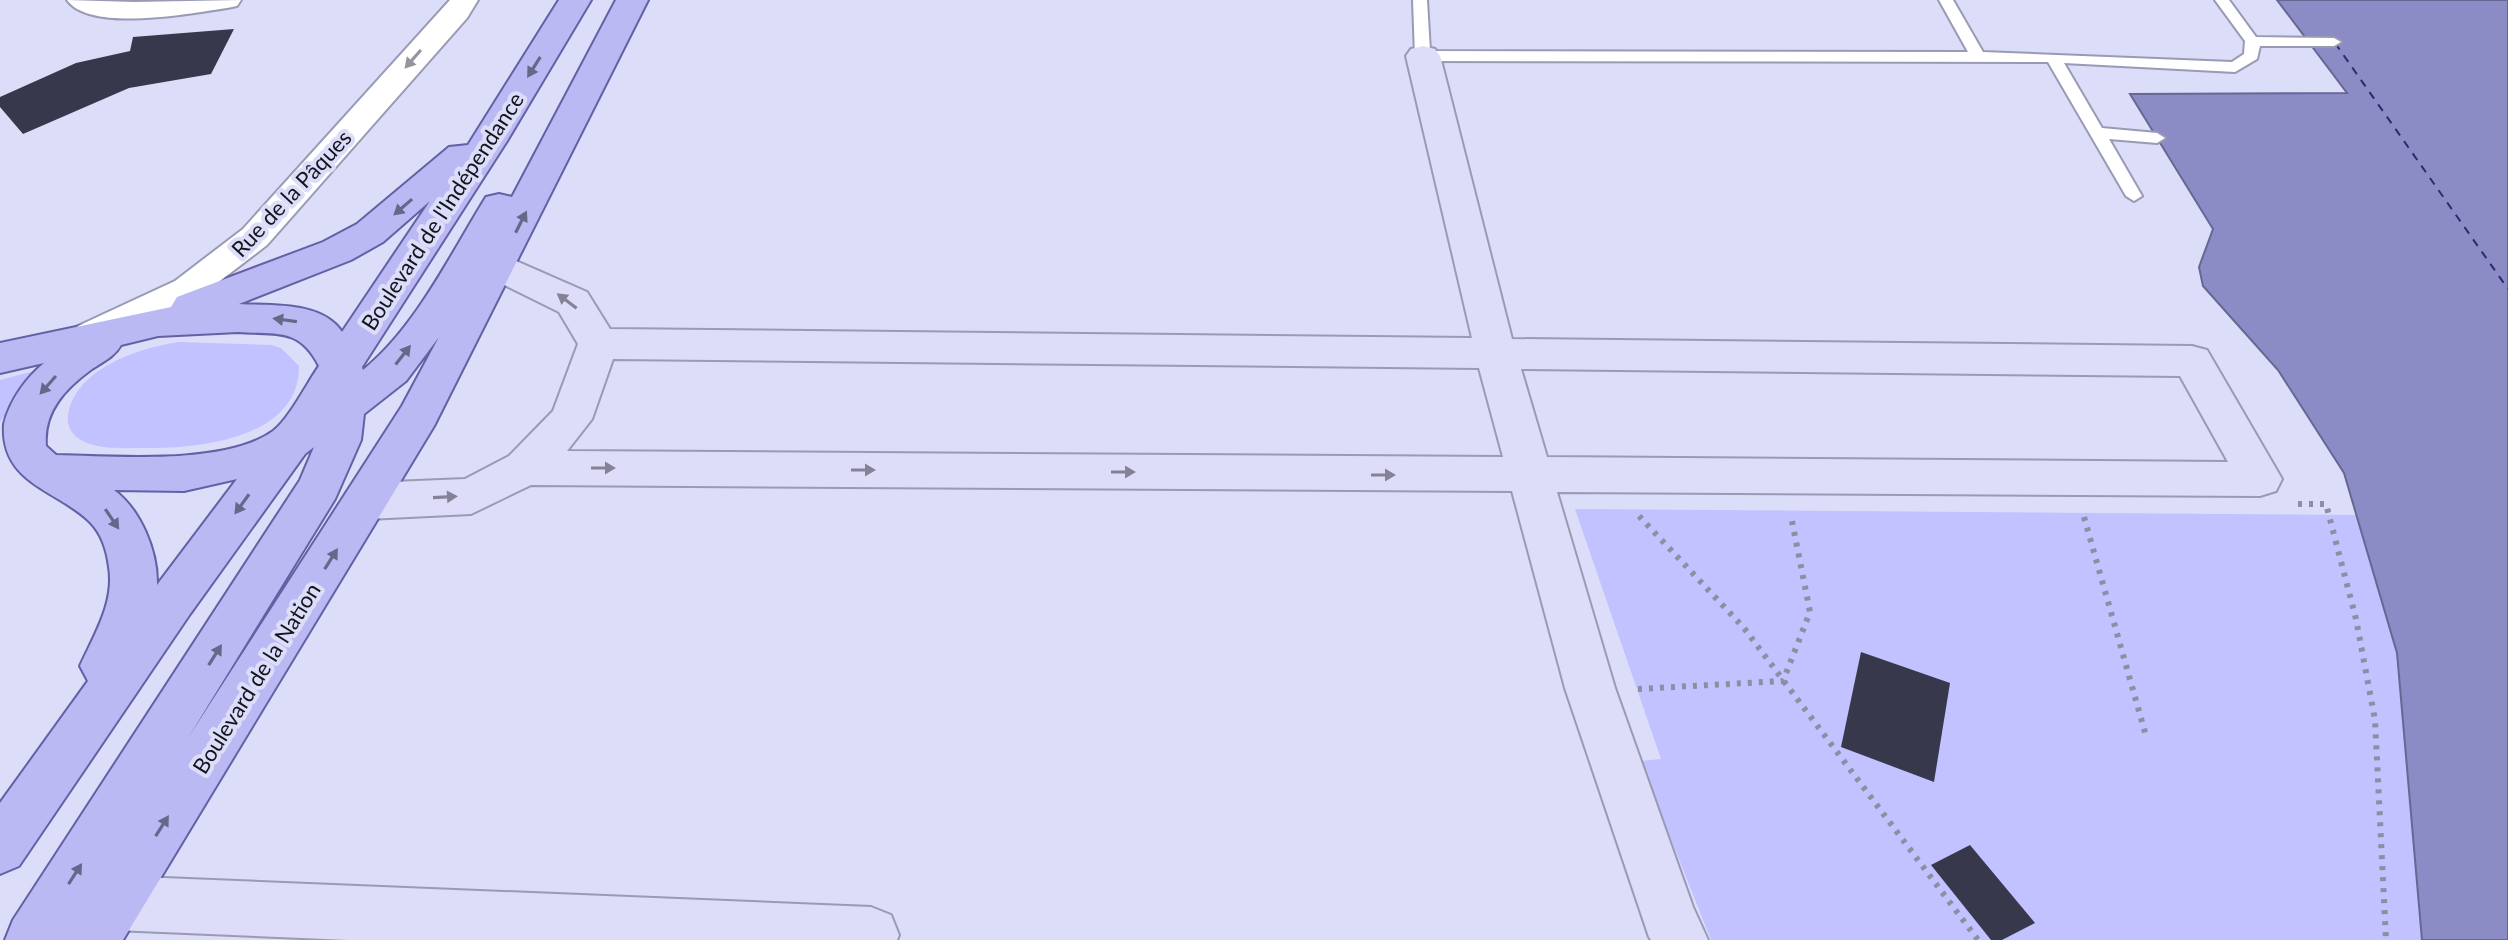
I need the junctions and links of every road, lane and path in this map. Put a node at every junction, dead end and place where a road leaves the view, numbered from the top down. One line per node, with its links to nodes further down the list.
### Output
1 (81, 0): 2 (street)
2 (227, 0)
3 (464, 0): 20 (street, Rue de la Pâques, one-way to 20)
4 (575, 0): 14 (main road, Boulevard de l'Indépendance, one-way to 14)
5 (1420, 0): 11 (lane)
6 (1946, 0): 12 (lane)
7 (2222, 0): 9 (lane)
8 (631, 1): 18 (main road, one-way to 8); 24 (main road, one-way to 8)
9 (2252, 41): 10 (lane); 13 (lane)
10 (2334, 42)
11 (1423, 56): 12 (lane); 22 (main road)
12 (1978, 56): 13 (lane)
13 (2053, 58): 15 (lane)
14 (503, 118): 19 (main road, one-way to 19); 24 (main road, Boulevard de l'Indépendance)
15 (2097, 133): 16 (lane); 17 (lane)
16 (2157, 138)
17 (2134, 196)
18 (498, 266): 21 (main road, one-way to 18); 29 (main road, Boulevard de la Nation)
19 (135, 327): 20 (main road); 24 (main road, one-way to 19); 27 (main road, one-way to 27)
20 (81, 340): 23 (main road)
21 (598, 344): 22 (main road); 26 (main road)
22 (1496, 355): 28 (main road); 28 (main road)
23 (0, 358)
24 (320, 408): 27 (main road); 37 (main road, one-way to 37); 41 (main road, one-way to 24)
25 (0, 468): 27 (main road)
26 (525, 468): 28 (main road, one-way to 28); 29 (main road, one-way to 26)
27 (51, 472): 37 (main road, one-way to 37)
28 (1529, 476): 42 (main road)
29 (368, 501): 39 (main road, Boulevard de la Nation, one-way to 29)
30 (1788, 501): 34 (path)
31 (2080, 503): 36 (path)
32 (2296, 503): 44 (path)
33 (1636, 512): 34 (path)
34 (1783, 681): 35 (path); 43 (path)
35 (1632, 689)
36 (2146, 736)
37 (72, 746): 38 (main road)
38 (0, 848)
39 (103, 921): 40 (main road)
40 (871, 935)
41 (33, 940)
42 (1680, 940)
43 (1978, 940)
44 (2386, 940)

